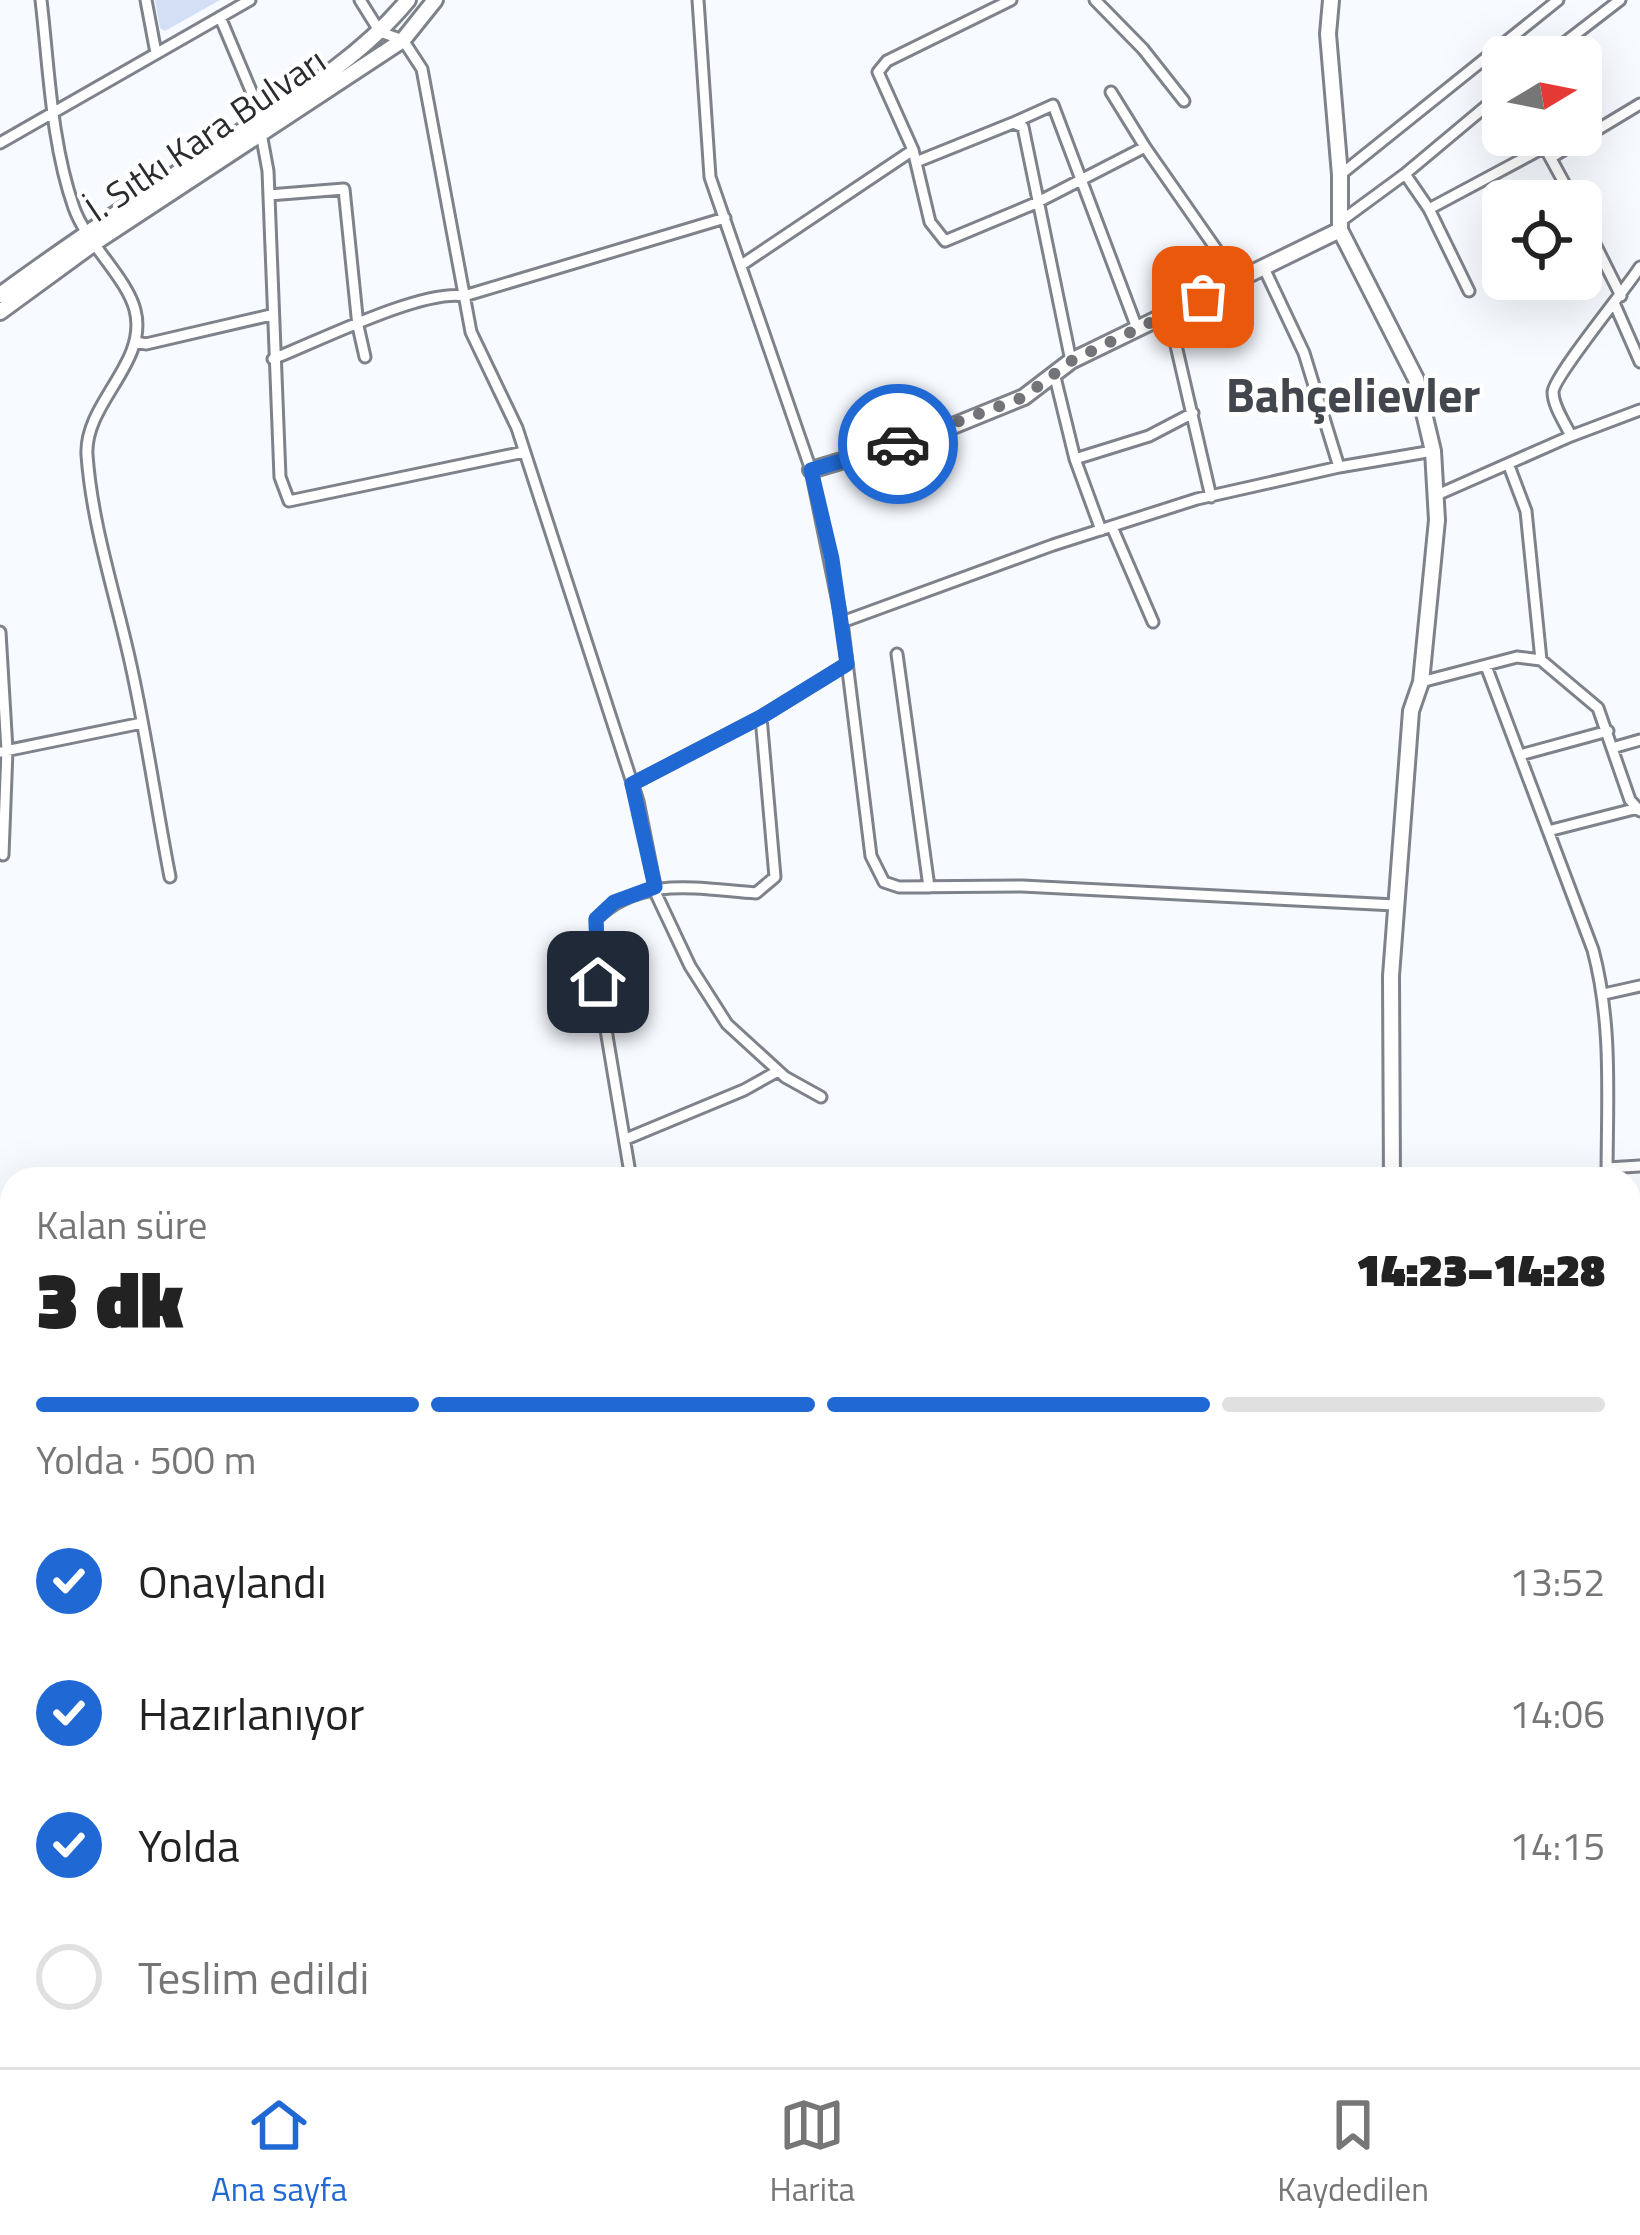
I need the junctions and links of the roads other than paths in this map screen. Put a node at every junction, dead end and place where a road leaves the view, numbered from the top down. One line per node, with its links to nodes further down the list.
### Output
1 (41, 0): 22 (street)
2 (146, 0): 17 (street)
3 (360, 0): 14 (street)
4 (408, 0): 14 (street, İ. Sıtkı Kara Bulvarı)
5 (435, 0): 16 (street, İ. Sıtkı Kara Bulvarı)
6 (698, 0): 36 (street)
7 (1011, 0): 28 (street)
8 (1095, 0): 19 (street)
9 (1331, 0): 31 (street)
10 (1558, 0): 31 (street)
11 (1620, 0): 15 (street)
12 (244, 2): 13 (street)
13 (220, 17): 17 (street); 25 (street)
14 (380, 32): 16 (street); 25 (street, İ. Sıtkı Kara Bulvarı)
15 (1573, 36)
16 (403, 40): 25 (street, İ. Sıtkı Kara Bulvarı); 46 (street)
17 (156, 53): 22 (street)
18 (1111, 92): 27 (street)
19 (1184, 101)
20 (1640, 104): 24 (street)
21 (1482, 110): 30 (street)
22 (54, 111): 26 (street); 38 (street)
23 (1013, 123): 28 (street); 32 (street); 34 (street)
24 (1602, 124)
25 (261, 125): 33 (street); 38 (street, İ. Sıtkı Kara Bulvarı)
26 (0, 143)
27 (1145, 147): 32 (street); 43 (street)
28 (915, 156): 34 (street); 39 (street)
29 (1540, 156): 35 (street)
30 (1406, 174): 35 (street); 37 (street)
31 (1340, 175): 37 (street)
32 (1082, 182): 34 (street); 52 (street)
33 (269, 195): 49 (street); 51 (street)
34 (1036, 203): 56 (street)
35 (1429, 209): 44 (street)
36 (725, 218): 39 (street); 46 (street)
37 (1340, 226): 41 (street); 62 (street)
38 (89, 238): 45 (street, İ. Sıtkı Kara Bulvarı); 48 (street, İ. Sıtkı Kara Bulvarı); 53 (street)
39 (743, 264): 67 (street)
40 (1602, 264): 47 (street)
41 (1263, 266): 43 (street); 66 (street)
42 (1640, 267): 47 (street)
43 (1237, 278): 50 (street)
44 (1469, 291)
45 (0, 295)
46 (464, 296): 51 (street); 63 (street)
47 (1618, 301): 57 (street); 61 (street)
48 (0, 312)
49 (271, 315): 53 (street); 55 (street)
50 (1169, 315): 52 (street); 60 (street)
51 (358, 326): 54 (street); 55 (street)
52 (1137, 328): 56 (street)
53 (136, 342): 80 (street)
54 (365, 357)
55 (273, 359): 63 (street)
56 (1071, 361): 58 (street)
57 (1640, 362)
58 (1054, 373): 64 (street); 67 (street)
59 (1640, 410): 61 (street)
60 (1193, 413): 64 (street); 69 (street)
61 (1570, 436): 65 (street)
62 (1433, 451): 66 (street); 68 (street)
63 (524, 452): 86 (street)
64 (1076, 459): 70 (street)
65 (1509, 466): 68 (street); 75 (street)
66 (1339, 467): 69 (street)
67 (811, 470): 71 (street)
68 (1437, 495): 78 (street)
69 (1211, 497): 70 (street)
70 (1107, 528): 71 (street); 72 (street)
71 (842, 622): 76 (street)
72 (1154, 622)
73 (0, 632): 84 (street)
74 (897, 654): 92 (street)
75 (1541, 660): 77 (street); 81 (street)
76 (847, 664): 79 (street); 92 (street)
77 (1486, 666): 78 (street); 85 (street)
78 (1421, 682): 93 (street)
79 (761, 717): 86 (street); 91 (street)
80 (142, 724): 84 (street); 90 (street)
81 (1608, 731): 83 (street); 85 (street)
82 (1640, 740): 83 (street)
83 (1612, 748): 87 (street)
84 (3, 751): 89 (street)
85 (1520, 755): 88 (street)
86 (632, 784): 91 (street)
87 (1639, 809): 88 (street)
88 (1548, 832): 95 (street)
89 (3, 855)
90 (170, 877)
91 (655, 887): 96 (street); 98 (street)
92 (929, 887): 93 (street)
93 (1395, 905): 100 (street)
94 (1640, 986): 95 (street)
95 (1604, 994): 101 (street)
96 (778, 1071): 97 (street); 98 (street)
97 (821, 1096)
98 (626, 1139): 99 (street)
99 (630, 1167)
100 (1392, 1167)
101 (1607, 1167)

